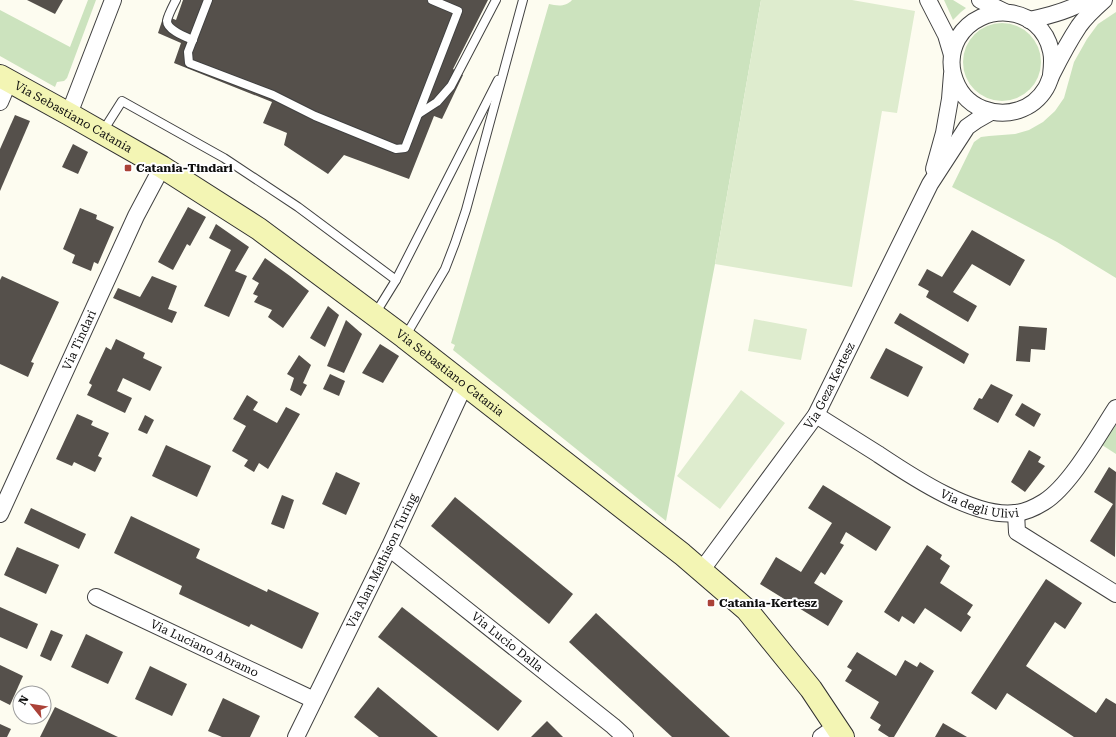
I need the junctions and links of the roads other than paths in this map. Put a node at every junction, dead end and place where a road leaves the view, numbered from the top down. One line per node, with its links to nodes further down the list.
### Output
1 (113, 0): 20 (street)
2 (176, 0): 13 (lane)
3 (208, 0): 13 (lane)
4 (432, 0): 21 (lane)
5 (496, 0): 21 (lane)
6 (523, 0): 15 (lane)
7 (928, 0): 14 (street)
8 (980, 0): 11 (street)
9 (1087, 0): 12 (street)
10 (1104, 0): 16 (street)
11 (1005, 12): 12 (street); 14 (street)
12 (1029, 20): 16 (street)
13 (193, 40): 21 (lane)
14 (952, 62): 19 (street); 24 (street)
15 (506, 63): 25 (lane); 27 (lane)
16 (1051, 75): 19 (street)
17 (5, 79): 18 (street); 20 (main road, Via Sebastiano Catania)
18 (0, 102)
19 (991, 112): 24 (street)
20 (69, 114): 22 (main road, Via Sebastiano Catania)
21 (419, 114)
22 (102, 133): 23 (main road, Via Sebastiano Catania); 25 (lane)
23 (162, 167): 26 (main road, Via Sebastiano Catania); 32 (street, Via Tindari)
24 (930, 184): 30 (street, Via Geza Kertesz)
25 (396, 280): 26 (lane)
26 (374, 315): 27 (main road, Via Sebastiano Catania)
27 (404, 338): 28 (main road, Via Sebastiano Catania)
28 (465, 384): 33 (street, Via Alan Mathison Turing); 34 (main road, Via Sebastiano Catania)
29 (1116, 408): 31 (street, Via degli Ulivi)
30 (816, 415): 31 (street, Via degli Ulivi); 34 (street, Via Geza Kertesz)
31 (1016, 513): 35 (street)
32 (0, 514)
33 (390, 548): 37 (street, Via Alan Mathison Turing); 40 (street, Via Lucio Dalla)
34 (701, 571): 38 (main road, Via Sebastiano Catania)
35 (1116, 594)
36 (96, 597): 37 (street, Via Luciano Abramo)
37 (314, 700): 39 (street, Via Alan Mathison Turing)
38 (834, 733)
39 (301, 735)
40 (624, 737)

